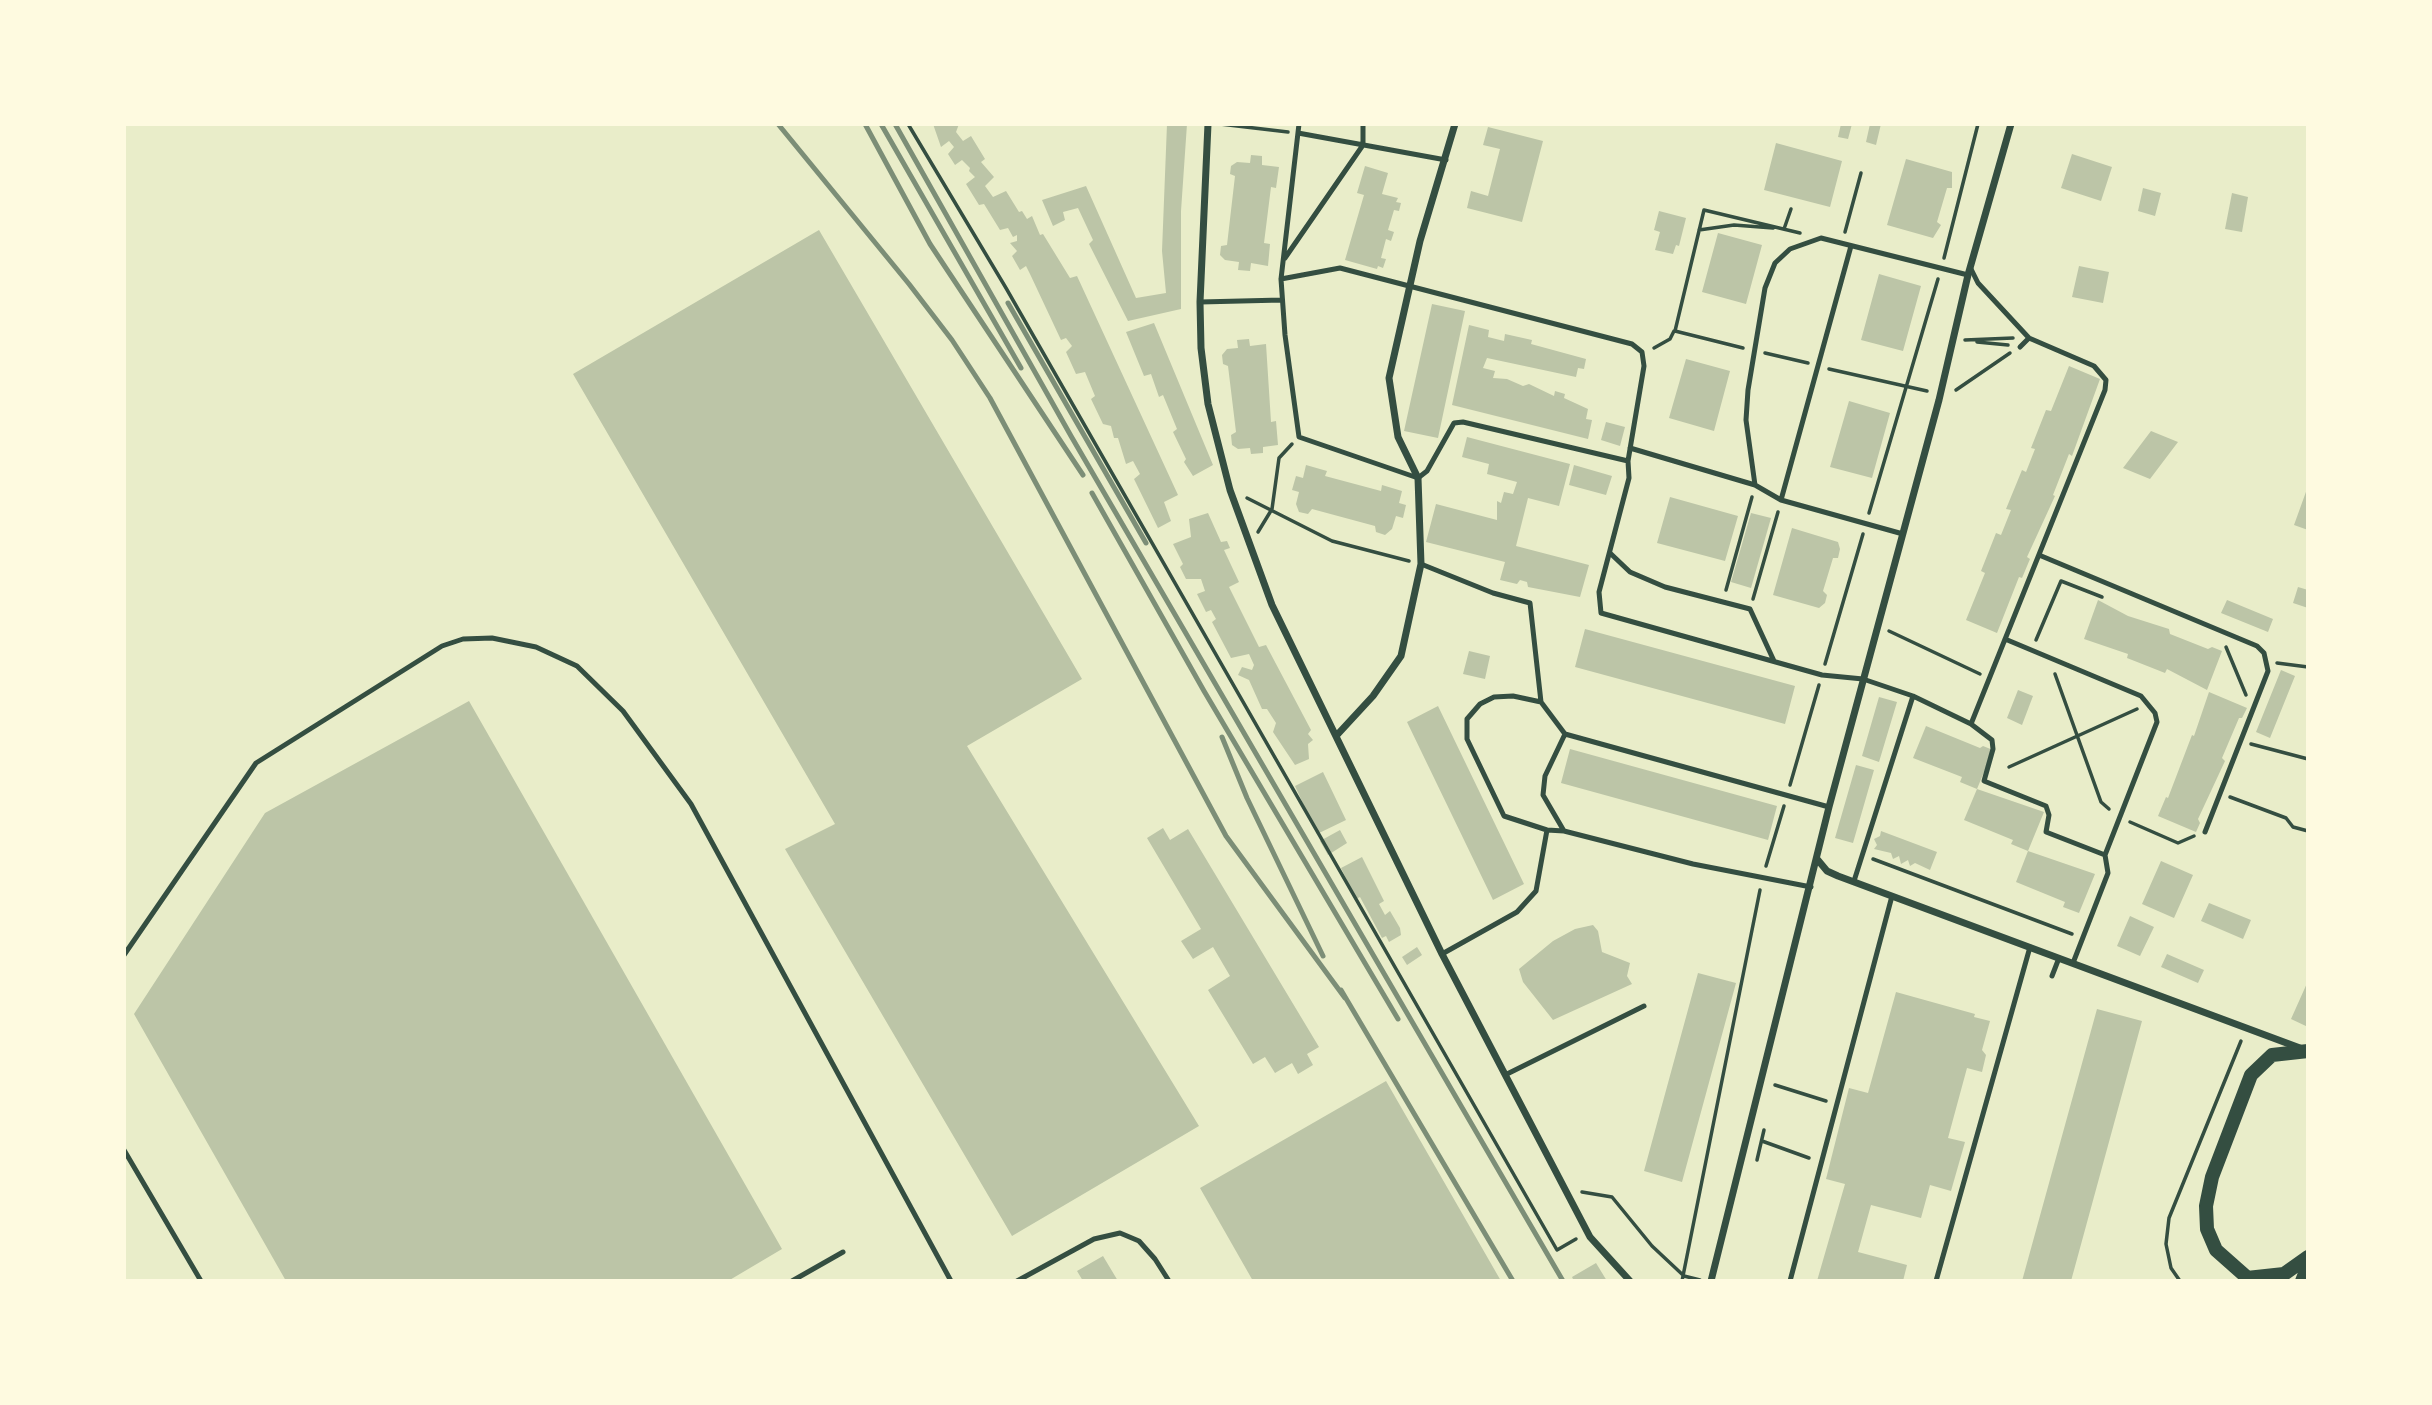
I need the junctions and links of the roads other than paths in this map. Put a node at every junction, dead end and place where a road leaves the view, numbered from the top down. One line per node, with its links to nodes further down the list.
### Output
1 (1208, 124): 15 (street)
2 (1299, 124): 6 (lane)
3 (1363, 124): 7 (lane)
4 (1455, 124): 8 (street)
5 (2011, 124): 11 (street)
6 (1298, 133): 7 (lane); 10 (lane)
7 (1363, 145): 8 (lane); 10 (lane)
8 (1446, 160): 13 (street)
9 (1851, 246): 11 (lane); 21 (lane); 22 (lane)
10 (1283, 261): 12 (lane)
11 (1969, 271): 16 (lane); 23 (street)
12 (1281, 279): 13 (lane); 14 (lane)
13 (1410, 288): 18 (lane); 20 (street)
14 (1282, 300): 15 (lane); 20 (lane)
15 (1200, 302): 34 (street)
16 (2029, 338): 17 (lane); 25 (lane)
17 (2020, 347)
18 (1630, 448): 19 (lane); 21 (lane)
19 (1628, 461): 20 (lane); 24 (lane)
20 (1418, 478): 26 (street)
21 (1755, 485): 22 (lane)
22 (1781, 500): 23 (lane)
23 (1903, 534): 29 (street)
24 (1611, 552): 28 (lane); 28 (lane)
25 (2039, 555): 27 (lane); 38 (lane)
26 (1421, 564): 31 (lane); 34 (street)
27 (2005, 639): 32 (lane); 39 (lane)
28 (1774, 662): 29 (lane)
29 (1863, 679): 30 (lane); 35 (street)
30 (1913, 696): 32 (lane); 41 (lane)
31 (1541, 702): 33 (lane); 36 (lane)
32 (1971, 724): 39 (lane)
33 (1565, 734): 35 (lane); 37 (lane)
34 (1337, 735): 45 (street)
35 (1829, 807): 40 (street)
36 (1547, 830): 37 (lane); 45 (lane)
37 (1564, 831): 42 (lane)
38 (2204, 832)
39 (2105, 855): 48 (lane)
40 (1818, 859): 41 (street); 42 (street)
41 (1854, 881): 43 (street)
42 (1811, 887): 64 (street)
43 (1892, 896): 44 (street); 65 (lane)
44 (2030, 947): 47 (street); 66 (lane)
45 (1442, 954): 52 (street)
46 (124, 955): 60 (lane)
47 (2059, 958): 48 (street); 49 (lane)
48 (2073, 963): 51 (street)
49 (2052, 976)
50 (1644, 1006): 52 (lane)
51 (2308, 1051): 57 (main road)
52 (1505, 1075): 63 (street)
53 (124, 1150): 58 (lane)
54 (843, 1252): 59 (lane)
55 (2308, 1257): 57 (main road)
56 (2308, 1266): 67 (main road)
57 (2249, 1279)
58 (201, 1281)
59 (792, 1281)
60 (951, 1281)
61 (1017, 1281): 62 (lane)
62 (1169, 1281)
63 (1630, 1281)
64 (1711, 1281)
65 (1790, 1281)
66 (1936, 1281)
67 (2302, 1281)

